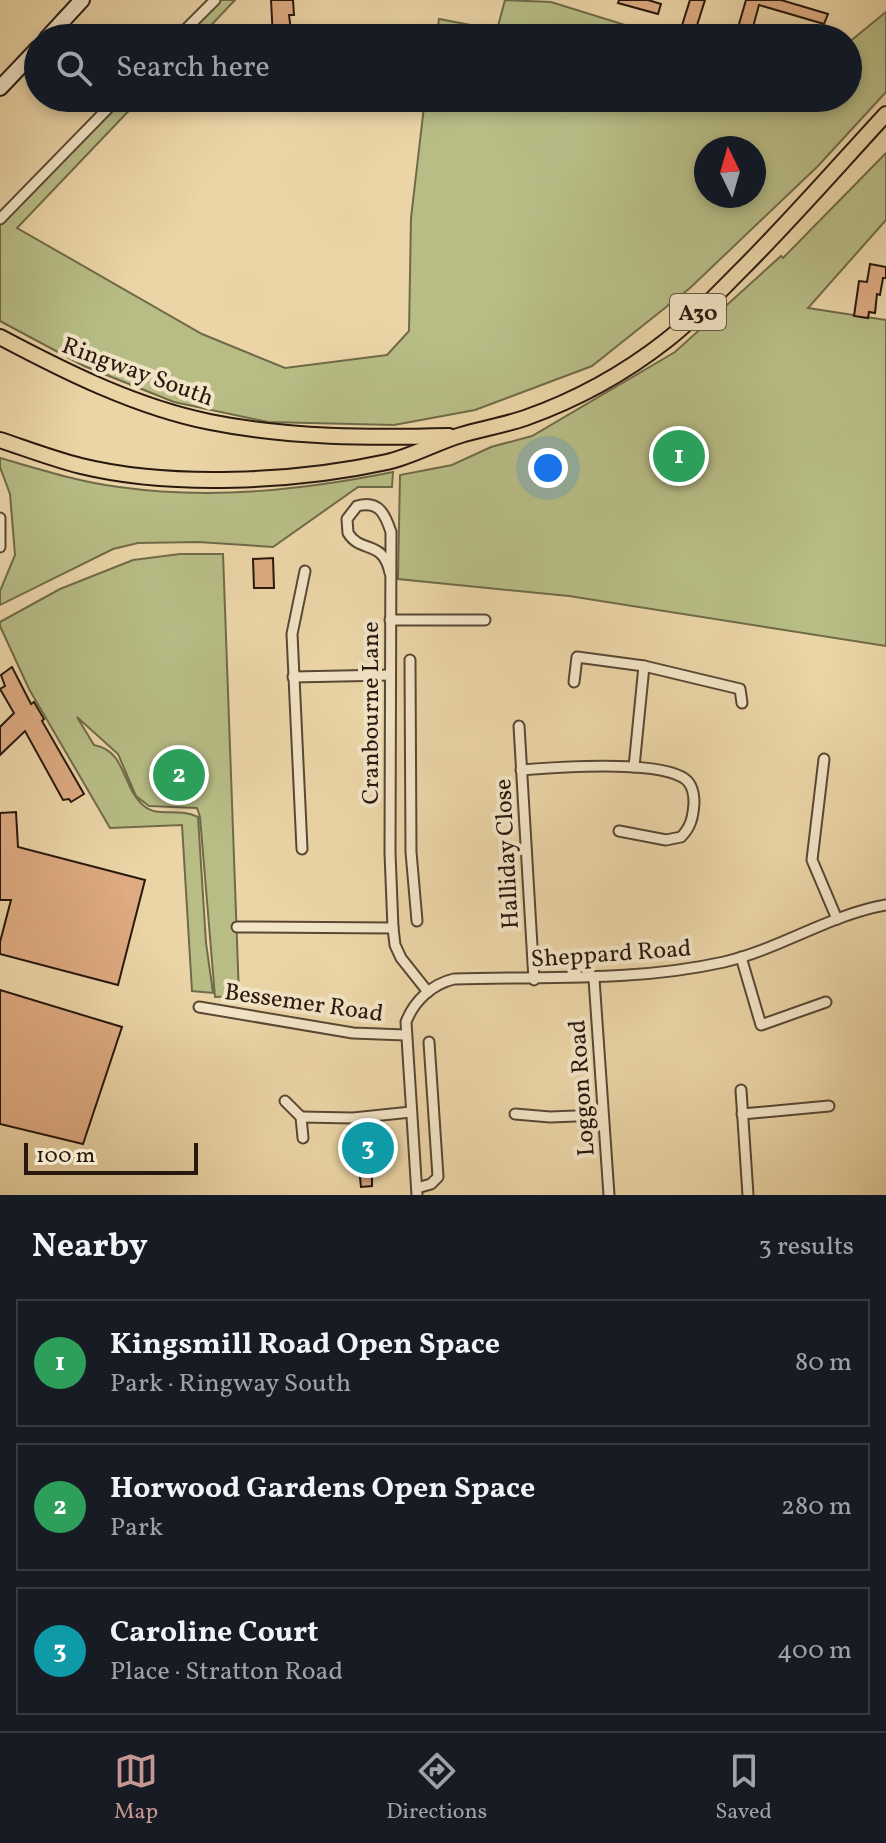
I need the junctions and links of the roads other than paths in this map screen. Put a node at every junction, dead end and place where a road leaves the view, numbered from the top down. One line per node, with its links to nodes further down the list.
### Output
1 (82, 0): 3 (street)
2 (215, 0): 4 (street)
3 (60, 24)
4 (191, 24)
5 (24, 63): 6 (street)
6 (0, 88)
7 (104, 112): 9 (street)
8 (886, 114): 11 (main road, Ringway South / A30)
9 (0, 219)
10 (0, 337): 11 (main road, Ringway South / A30)
11 (458, 436): 12 (main road, Ringway South / A30)
12 (0, 440)
13 (0, 518): 14 (street)
14 (0, 547)
15 (305, 571): 22 (street)
16 (390, 573): 16 (street, Cranbourne Lane); 17 (street, Cranbourne Lane)
17 (390, 620): 18 (street); 21 (street, Cranbourne Lane)
18 (485, 620)
19 (410, 660): 31 (street, Cranbourne Lane)
20 (644, 666): 23 (street); 24 (street); 27 (street)
21 (390, 675): 22 (street); 32 (street, Cranbourne Lane)
22 (293, 677): 30 (street)
23 (574, 682)
24 (742, 703)
25 (519, 726): 28 (street, Halliday Close)
26 (824, 759): 34 (street)
27 (634, 767): 28 (street); 29 (street)
28 (521, 770): 40 (street, Halliday Close)
29 (619, 831)
30 (302, 849)
31 (411, 852): 32 (street); 35 (street, Cranbourne Lane)
32 (390, 853): 37 (street, Cranbourne Lane)
33 (886, 905): 34 (street, Sheppard Road)
34 (837, 919): 38 (street, Sheppard Road)
35 (417, 921)
36 (237, 927): 37 (street)
37 (393, 928): 41 (street, Cranbourne Lane)
38 (741, 957): 39 (street, Sheppard Road); 42 (street)
39 (594, 979): 40 (street, Sheppard Road); 52 (street, Loggon Road)
40 (534, 980): 41 (street, Sheppard Road)
41 (428, 992): 44 (street)
42 (826, 1002)
43 (199, 1007): 44 (street, Bessemer Road)
44 (405, 1035): 49 (street)
45 (429, 1042): 55 (street)
46 (741, 1090): 51 (street)
47 (285, 1101): 53 (street)
48 (829, 1106): 51 (street)
49 (411, 1112): 53 (street); 55 (street)
50 (515, 1114): 52 (street)
51 (742, 1114): 57 (street)
52 (602, 1115): 56 (street, Loggon Road)
53 (301, 1117): 54 (street)
54 (303, 1138)
55 (417, 1192)
56 (609, 1195)
57 (748, 1195)

